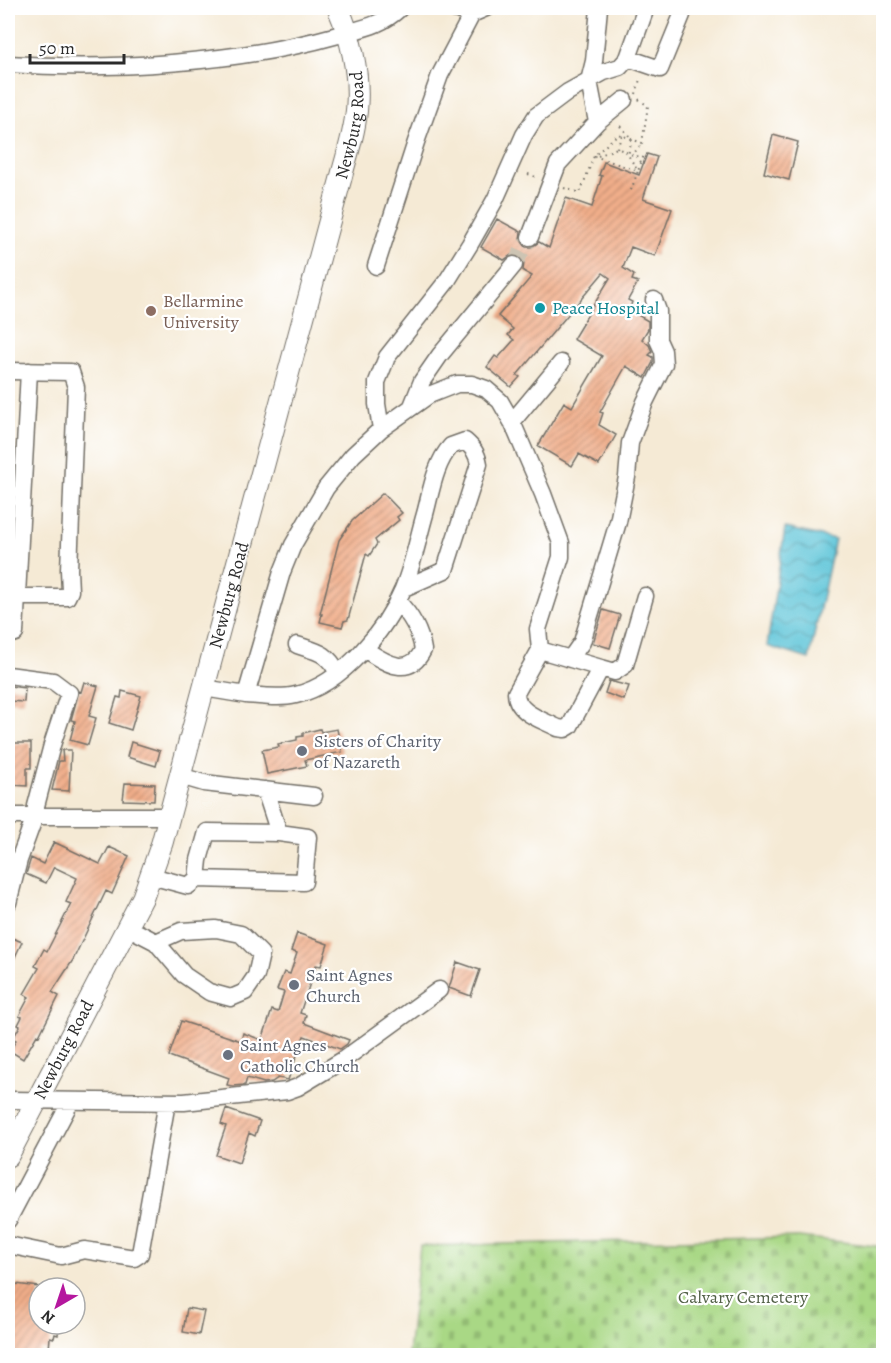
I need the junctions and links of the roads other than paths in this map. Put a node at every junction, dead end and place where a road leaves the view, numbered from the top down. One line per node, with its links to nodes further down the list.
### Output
1 (338, 8): 8 (main road, Newburg Road)
2 (400, 8): 8 (street)
3 (451, 8): 6 (street)
4 (599, 8): 11 (street)
5 (646, 8): 9 (street)
6 (479, 10): 15 (street)
7 (682, 15): 9 (street)
8 (347, 32): 10 (street); 35 (main road, Newburg Road)
9 (628, 58): 11 (street)
10 (8, 64)
11 (589, 81): 13 (street); 23 (street)
12 (624, 100): 13 (street)
13 (597, 122): 14 (street)
14 (530, 237)
15 (376, 266)
16 (514, 266): 21 (street)
17 (654, 300): 31 (street)
18 (561, 363): 22 (street)
19 (8, 371): 20 (street)
20 (29, 371): 26 (street); 26 (street)
21 (412, 407): 22 (street); 23 (street)
22 (512, 422): 30 (street)
23 (381, 429): 36 (street)
24 (400, 594): 24 (street); 29 (street); 29 (street)
25 (645, 596): 32 (street)
26 (17, 597): 27 (street)
27 (8, 635)
28 (297, 645): 33 (street)
29 (364, 649): 33 (street)
30 (540, 651): 31 (street); 32 (street)
31 (570, 659): 32 (street)
32 (601, 668)
33 (338, 673): 36 (street)
34 (8, 675): 41 (street)
35 (204, 688): 36 (street); 37 (main road, Newburg Road)
36 (246, 695)
37 (180, 776): 38 (street); 42 (main road, Newburg Road)
38 (265, 790): 39 (street); 43 (street)
39 (314, 796)
40 (8, 816): 41 (street)
41 (35, 816): 42 (street); 46 (street)
42 (169, 816): 44 (main road, Newburg Road)
43 (279, 834): 45 (street); 45 (street)
44 (151, 876): 45 (street); 47 (main road, Newburg Road)
45 (197, 879)
46 (8, 903)
47 (127, 927): 48 (street); 51 (main road, Newburg Road)
48 (156, 942): 48 (street)
49 (439, 990): 53 (street)
50 (8, 1100): 51 (street)
51 (37, 1100): 52 (street); 54 (main road, Newburg Road)
52 (71, 1101): 53 (street); 55 (street)
53 (167, 1102): 56 (street)
54 (8, 1156)
55 (8, 1220)
56 (8, 1245)

